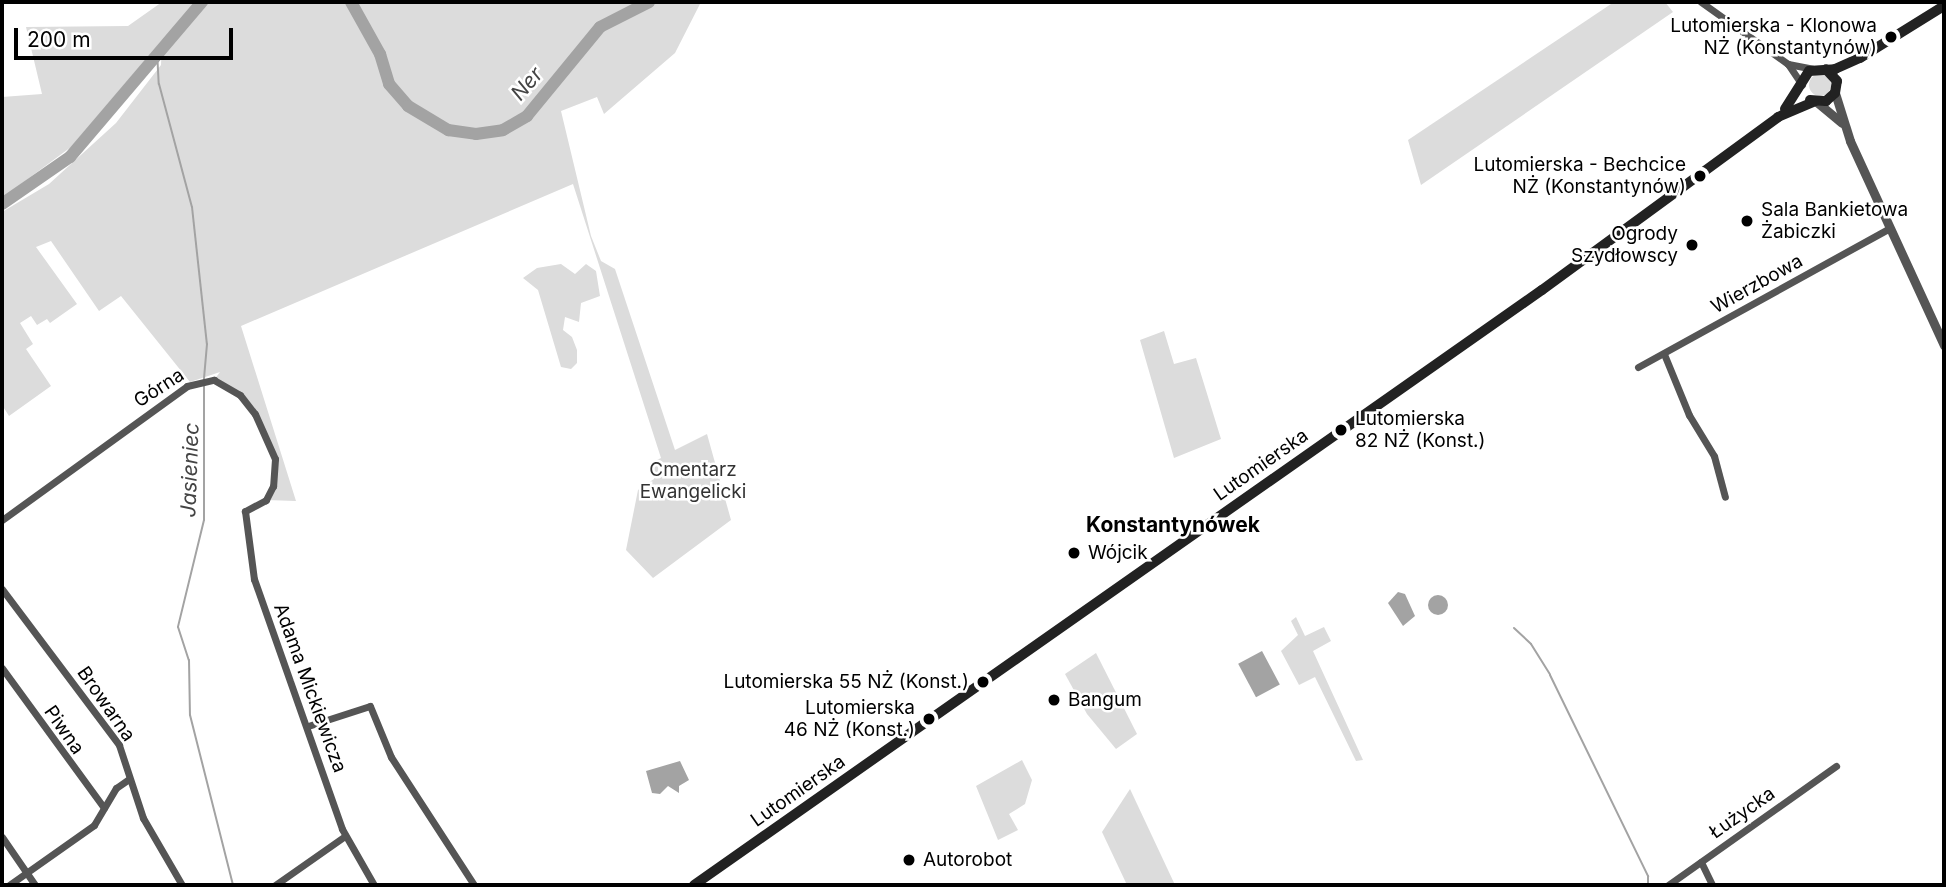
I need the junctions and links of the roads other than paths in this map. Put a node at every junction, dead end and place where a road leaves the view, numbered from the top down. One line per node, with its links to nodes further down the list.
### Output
1 (1701, 2): 4 (street)
2 (1944, 6): 3 (main road)
3 (1860, 58): 6 (main road); 8 (main road)
4 (1788, 64): 5 (street); 7 (street)
5 (1813, 69): 6 (main road); 7 (main road, Lutomierska)
6 (1825, 69): 8 (main road)
7 (1802, 86): 9 (main road); 10 (main road, Lutomierska)
8 (1836, 89): 9 (main road, Lutomierska); 11 (street)
9 (1816, 102): 10 (main road, Lutomierska); 11 (street)
10 (1777, 117): 35 (main road, Lutomierska)
11 (1843, 125): 12 (street)
12 (1890, 228): 13 (street); 14 (street, Wierzbowa)
13 (1944, 345)
14 (1664, 354): 15 (street, Wierzbowa); 16 (street)
15 (1638, 367)
16 (1725, 497)
17 (262, 504): 18 (street, Górna); 21 (street, Adama Mickiewicza)
18 (2, 520)
19 (3, 592): 23 (street, Browarna)
20 (2, 668): 24 (street, Piwna)
21 (308, 726): 25 (street, Adama Mickiewicza); 34 (street)
22 (1836, 766): 27 (street, Łużycka)
23 (130, 779): 24 (street); 31 (street, Browarna)
24 (104, 808): 28 (street)
25 (345, 836): 32 (street); 33 (street, Adama Mickiewicza)
26 (2, 837): 28 (street)
27 (1701, 862): 36 (street, Łużycka); 37 (street)
28 (27, 873): 29 (street); 30 (street)
29 (9, 885)
30 (35, 885)
31 (182, 885)
32 (275, 885)
33 (374, 885)
34 (474, 885)
35 (694, 885)
36 (1668, 885)
37 (1712, 885)

